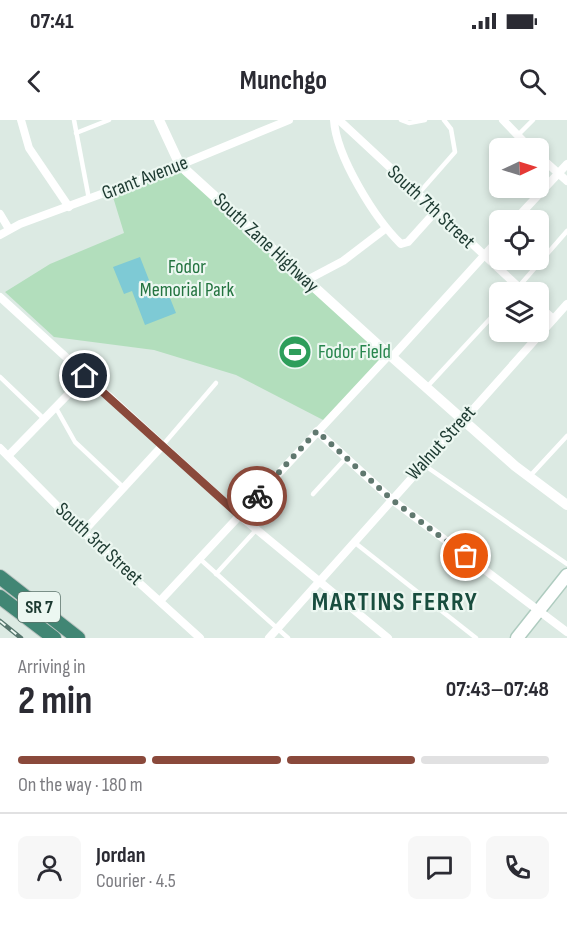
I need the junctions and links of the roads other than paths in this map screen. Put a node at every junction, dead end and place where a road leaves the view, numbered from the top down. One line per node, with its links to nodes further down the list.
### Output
1 (21, 120): 24 (street)
2 (74, 120): 14 (lane)
3 (109, 120): 14 (lane)
4 (159, 120): 18 (street, South Zane Highway)
5 (289, 120): 13 (street, Grant Avenue)
6 (334, 120): 29 (street)
7 (339, 120): 22 (street, South 7th Street)
8 (401, 120): 9 (lane)
9 (425, 120)
10 (444, 120): 22 (lane)
11 (503, 120): 15 (street)
12 (533, 120): 15 (lane)
13 (278, 122): 18 (street, Grant Avenue)
14 (76, 133): 23 (lane)
15 (517, 136): 16 (street)
16 (519, 138)
17 (567, 164): 20 (street)
18 (180, 165): 23 (street, Grant Avenue); 34 (street, South Zane Highway)
19 (549, 165): 20 (street)
20 (558, 174): 21 (street); 25 (street)
21 (567, 182)
22 (417, 195): 26 (street, South 7th Street)
23 (89, 199): 24 (street, Grant Avenue)
24 (69, 207): 28 (street, Grant Avenue)
25 (524, 210)
26 (435, 212): 29 (street); 33 (street, South 7th Street)
27 (0, 214): 28 (street)
28 (9, 229): 31 (street, Grant Avenue)
29 (385, 229): 34 (street)
30 (567, 231): 36 (lane)
31 (0, 235)
32 (489, 250): 33 (street)
33 (483, 256): 35 (street, South 7th Street); 44 (street)
34 (307, 280): 44 (street, South Zane Highway)
35 (510, 282)
36 (526, 282)
37 (0, 297): 39 (street)
38 (567, 304): 42 (street, Walnut Street)
39 (6, 305): 40 (street); 45 (street)
40 (0, 312)
41 (549, 315): 42 (street)
42 (553, 319): 51 (street, Walnut Street)
43 (489, 320): 48 (lane)
44 (390, 356): 48 (street, South Zane Highway); 52 (street)
45 (85, 376): 49 (street); 54 (street)
46 (0, 377): 50 (lane)
47 (216, 383): 54 (lane)
48 (426, 388): 51 (street, South Zane Highway)
49 (56, 408): 50 (street); 60 (lane)
50 (45, 420): 56 (street)
51 (461, 420): 58 (street, Walnut Street); 59 (street, South Zane Highway)
52 (317, 431): 57 (street); 64 (street)
53 (567, 436): 59 (lane)
54 (162, 446): 60 (street); 64 (street)
55 (0, 448): 56 (street, South 3rd Street)
56 (8, 456): 66 (street, South 3rd Street)
57 (346, 458): 61 (lane); 62 (street)
58 (422, 464): 62 (street, Walnut Street); 69 (lane)
59 (529, 477): 63 (street, South Zane Highway)
60 (124, 488): 66 (street)
61 (313, 494)
62 (391, 499): 67 (street, Walnut Street); 76 (street)
63 (567, 505)
64 (239, 515): 65 (street); 68 (street)
65 (256, 530): 70 (lane); 73 (street)
66 (83, 532): 75 (street, South 3rd Street)
67 (354, 542): 73 (street, Walnut Street); 85 (lane)
68 (200, 559): 70 (lane); 75 (street)
69 (567, 564)
70 (216, 574): 77 (lane)
71 (567, 575): 76 (main road)
72 (0, 577): 80 (highway, SR 7)
73 (319, 583): 77 (street, Walnut Street); 84 (street)
74 (0, 597): 79 (highway, SR 7)
75 (160, 601): 81 (street, South 3rd Street)
76 (540, 612): 78 (street); 86 (main road)
77 (277, 629): 82 (street, Walnut Street); 83 (lane)
78 (567, 632)
79 (54, 638)
80 (78, 638)
81 (200, 638)
82 (269, 638)
83 (288, 638)
84 (388, 638)
85 (476, 638)
86 (517, 638)

